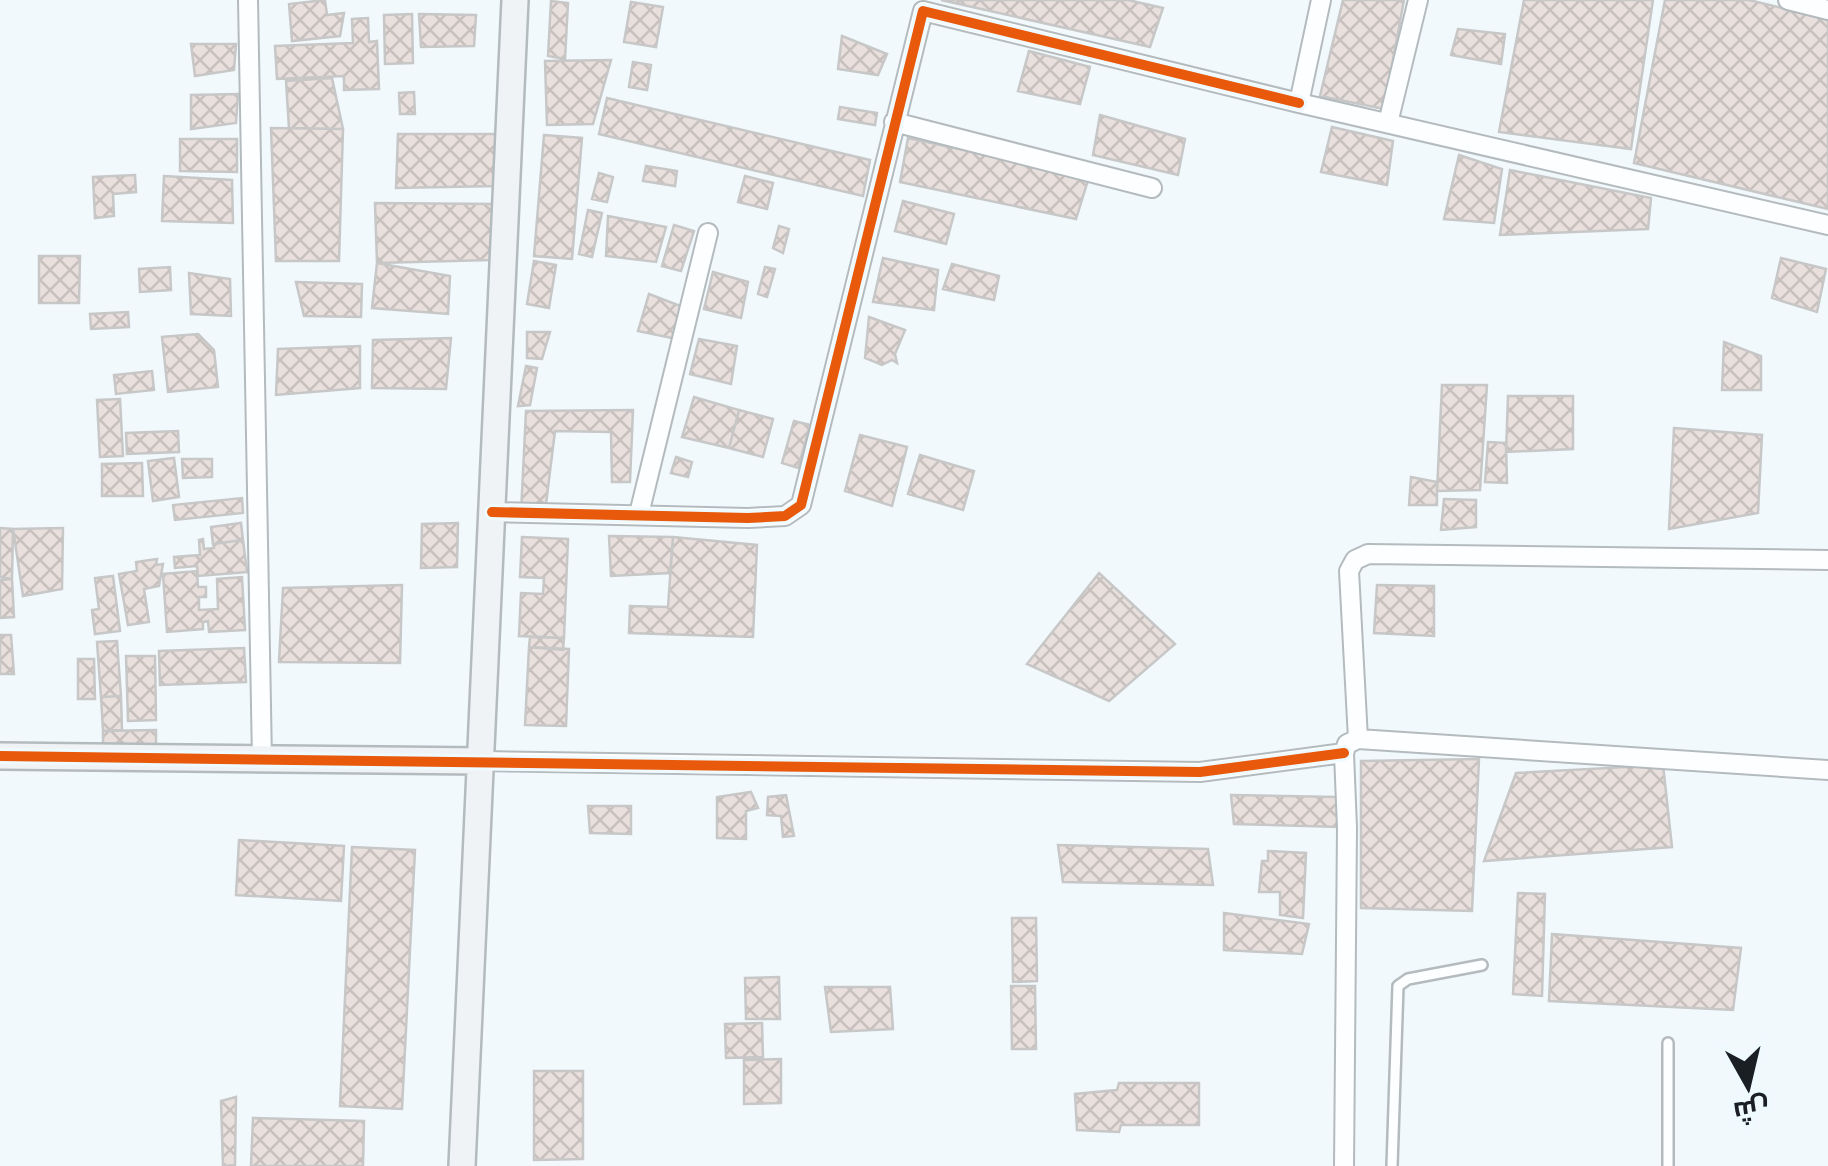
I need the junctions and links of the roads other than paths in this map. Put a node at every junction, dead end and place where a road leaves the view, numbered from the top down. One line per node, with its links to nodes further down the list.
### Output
1 (248, 0): 19 (street)
2 (515, 0): 14 (street)
3 (1321, 0): 8 (street)
4 (1418, 0): 10 (street)
5 (1788, 0): 7 (street)
6 (924, 5): 8 (street); 9 (street)
7 (1828, 10)
8 (1299, 103): 10 (street)
9 (894, 122): 11 (street); 15 (street)
10 (1388, 123): 12 (street)
11 (1152, 188)
12 (1828, 224)
13 (708, 233): 15 (street)
14 (492, 512): 15 (street); 20 (street)
15 (640, 514)
16 (1828, 560): 17 (street)
17 (1351, 746): 20 (street); 21 (street); 25 (street)
18 (0, 756): 19 (street)
19 (262, 760): 20 (street)
20 (482, 762): 24 (street)
21 (1828, 770)
22 (1482, 965): 26 (lane)
23 (1668, 1042): 27 (lane)
24 (462, 1166)
25 (1344, 1166)
26 (1392, 1166)
27 (1668, 1166)

